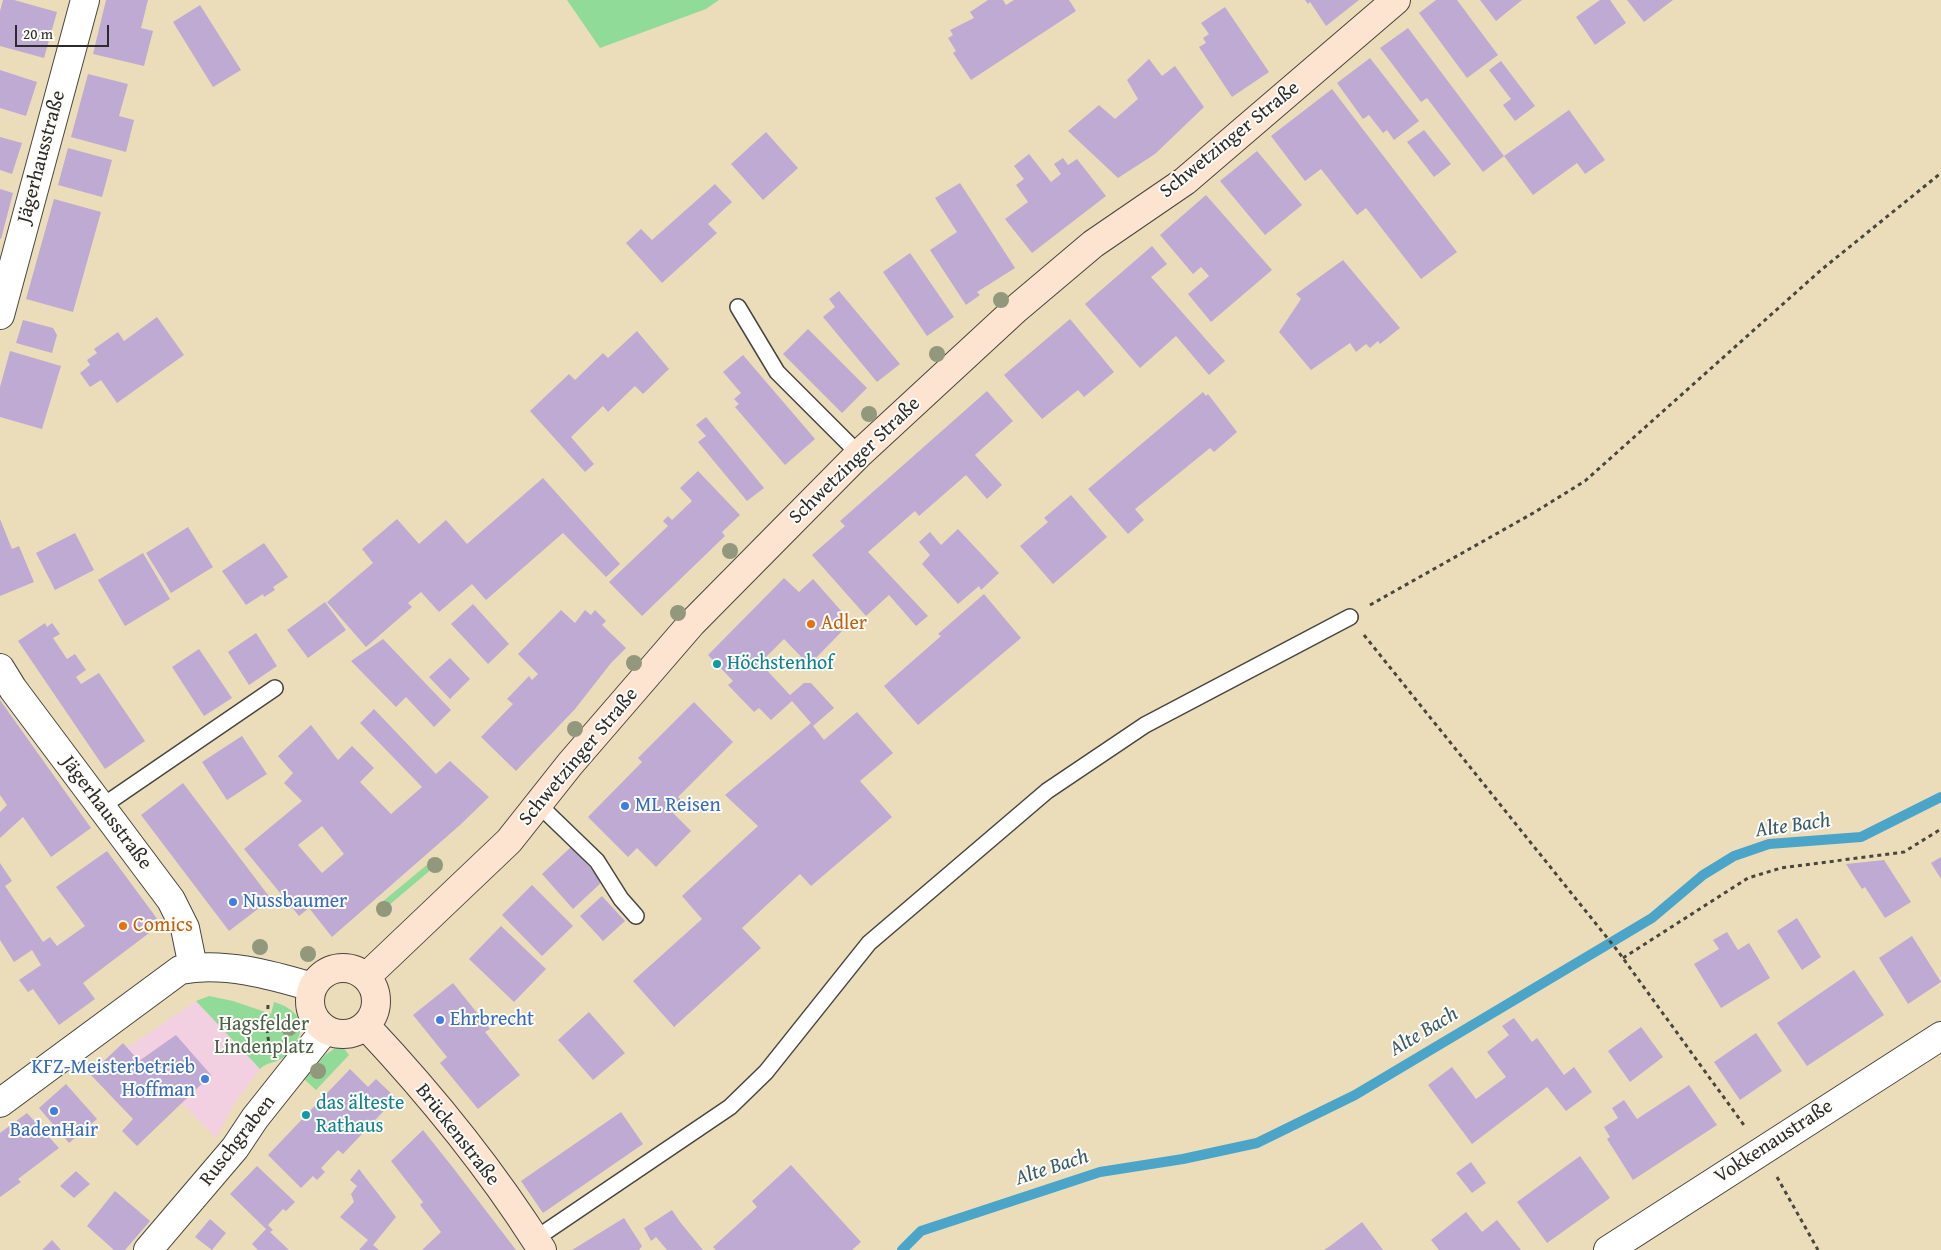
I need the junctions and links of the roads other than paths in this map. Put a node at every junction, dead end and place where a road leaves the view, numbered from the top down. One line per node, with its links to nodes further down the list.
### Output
1 (85, 0): 4 (street, Jägerhausstraße)
2 (1396, 0): 5 (main road, Schwetzinger Straße)
3 (738, 307): 5 (lane)
4 (0, 315)
5 (859, 454): 9 (main road, Schwetzinger Straße)
6 (1350, 617): 19 (lane)
7 (0, 668): 10 (street, Jägerhausstraße)
8 (275, 688): 10 (lane)
9 (538, 805): 11 (lane); 13 (main road, Schwetzinger Straße)
10 (101, 807): 12 (street, Jägerhausstraße)
11 (636, 916)
12 (193, 967): 14 (street); 18 (street)
13 (366, 977): 14 (main road); 15 (main road)
14 (312, 987): 16 (main road)
15 (366, 1026): 16 (main road); 19 (main road, Brückenstraße)
16 (325, 1030): 20 (street, Ruschgraben)
17 (1941, 1036): 21 (street, Vokkenaustraße)
18 (0, 1103)
19 (539, 1245)
20 (148, 1250)
21 (1608, 1250)

